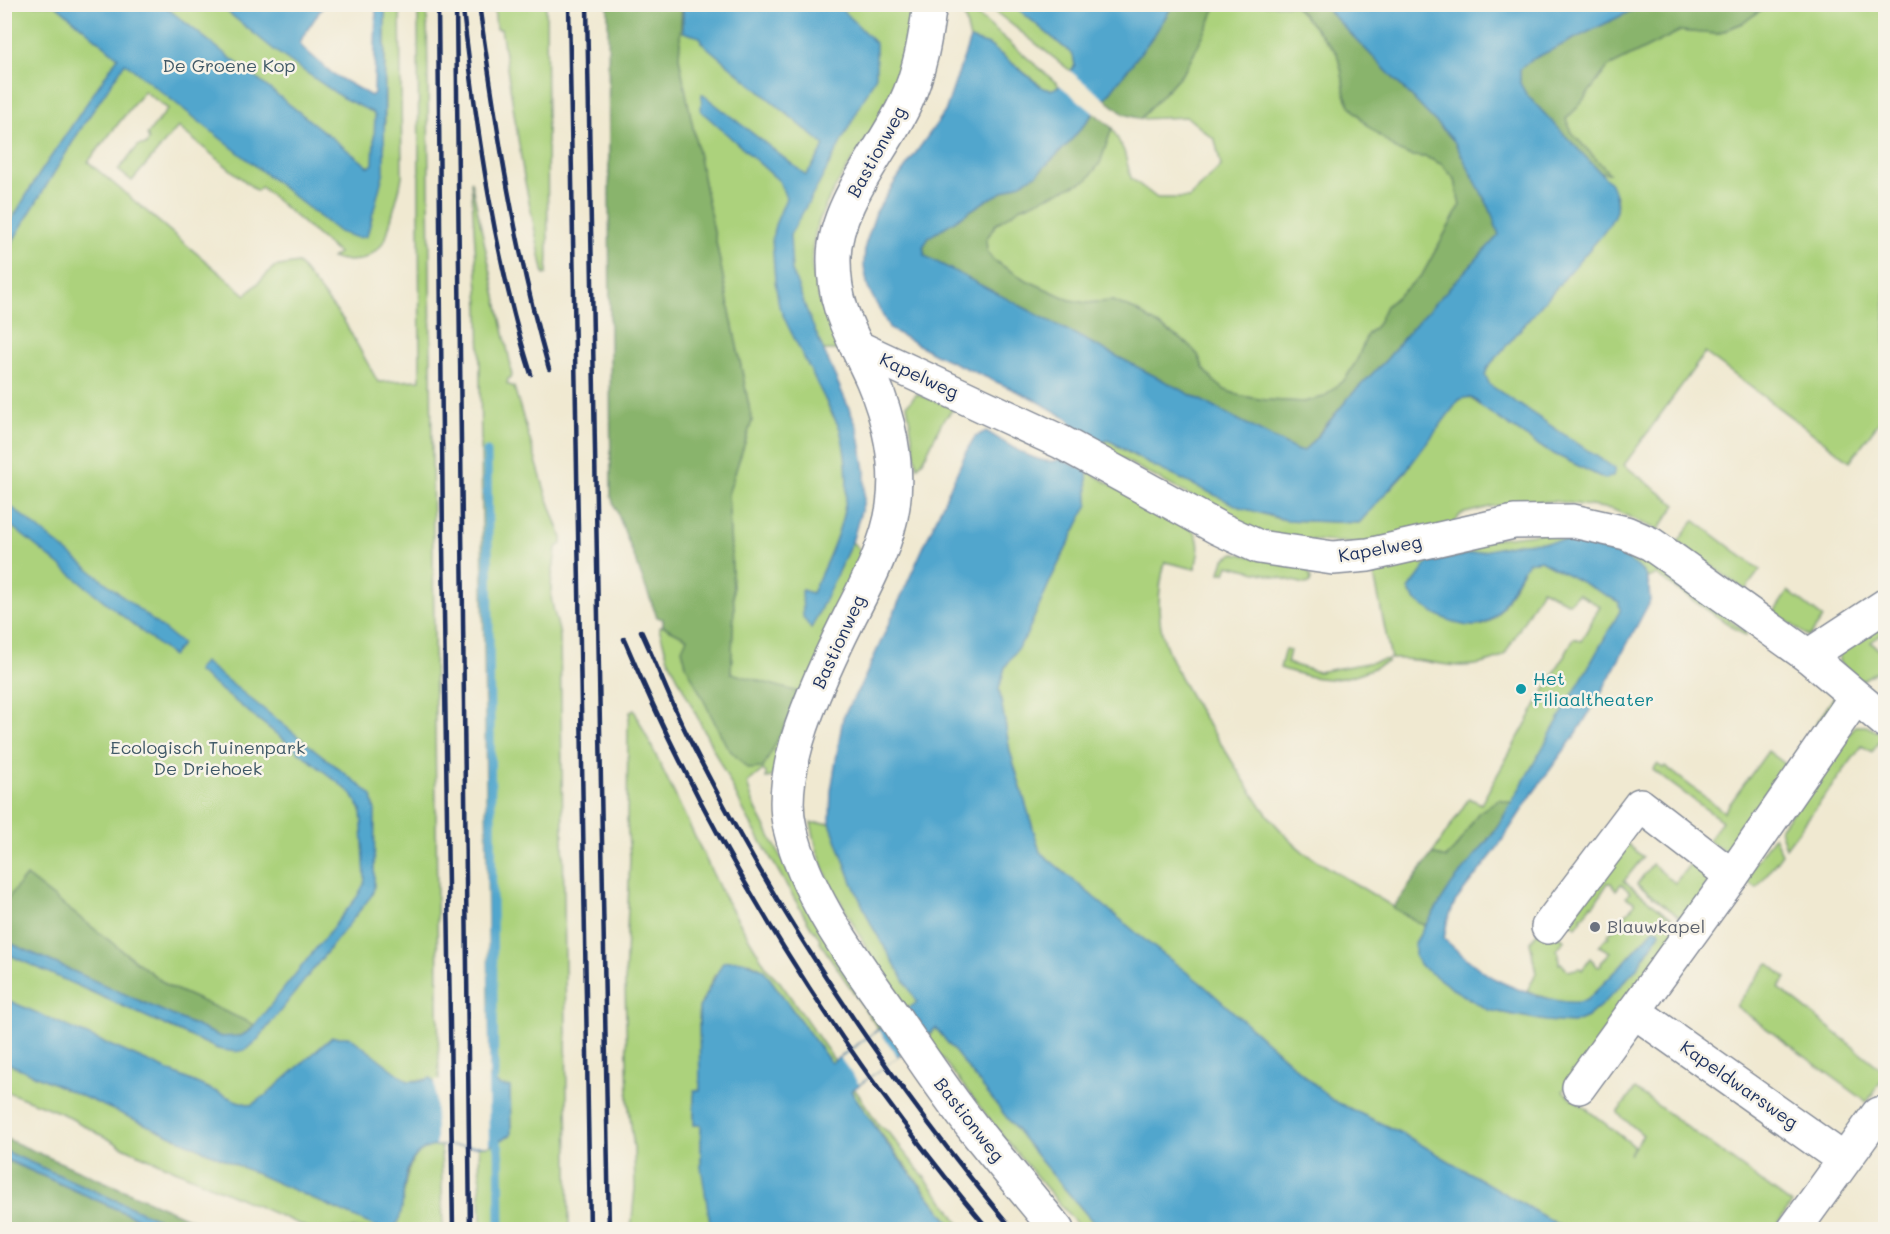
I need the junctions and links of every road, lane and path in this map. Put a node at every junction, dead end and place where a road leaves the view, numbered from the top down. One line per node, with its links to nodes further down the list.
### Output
1 (930, 4): 2 (street, Bastionweg)
2 (857, 347): 4 (street, Kapelweg); 13 (street, Bastionweg)
3 (1886, 604): 4 (street)
4 (1808, 656): 5 (street, Kapelweg)
5 (1855, 698): 6 (street, Kapelweg); 7 (street)
6 (1886, 722)
7 (1732, 876): 8 (street); 9 (street)
8 (1548, 927)
9 (1634, 1011): 10 (street); 12 (street, Kapeldwarsweg)
10 (1579, 1087)
11 (1886, 1120): 12 (street)
12 (1844, 1160): 14 (street)
13 (1058, 1230)
14 (1794, 1230)

